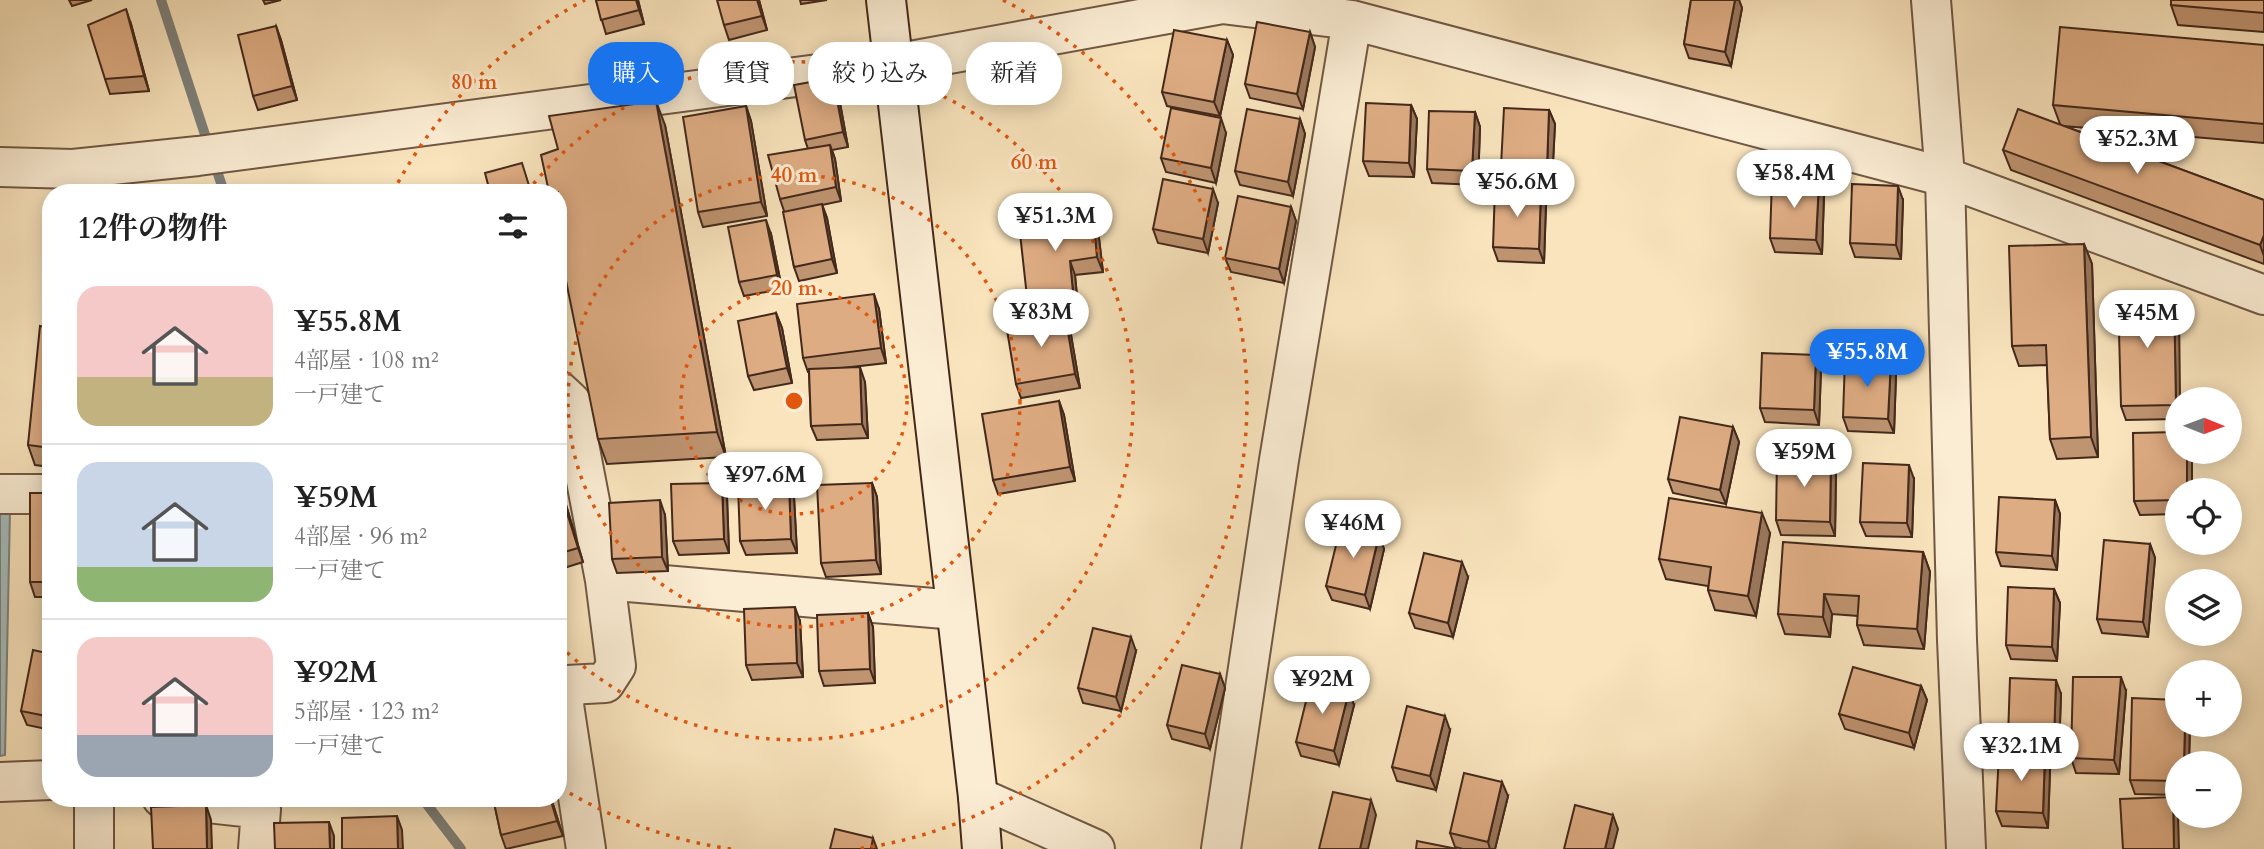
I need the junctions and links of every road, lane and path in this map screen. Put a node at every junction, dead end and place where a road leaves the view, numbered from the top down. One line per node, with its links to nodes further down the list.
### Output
1 (886, 0): 4 (street)
2 (1931, 0): 9 (street)
3 (1352, 20): 5 (street); 9 (street); 29 (street)
4 (891, 42)
5 (952, 53)
6 (808, 75): 10 (street)
7 (899, 105): 16 (street)
8 (0, 167): 10 (street)
9 (1945, 177): 11 (street); 30 (street)
10 (77, 181)
11 (2264, 296)
12 (567, 398): 15 (street)
13 (0, 494): 14 (street)
14 (42, 494)
15 (605, 580): 16 (street); 17 (street)
16 (956, 610): 21 (street)
17 (567, 685)
18 (567, 725): 26 (street)
19 (42, 780): 20 (street)
20 (0, 782)
21 (978, 797): 27 (street); 28 (street)
22 (94, 807): 24 (street)
23 (243, 807): 25 (street)
24 (94, 849)
25 (258, 849)
26 (586, 849)
27 (982, 849)
28 (1095, 849)
29 (1221, 849)
30 (1966, 849)

